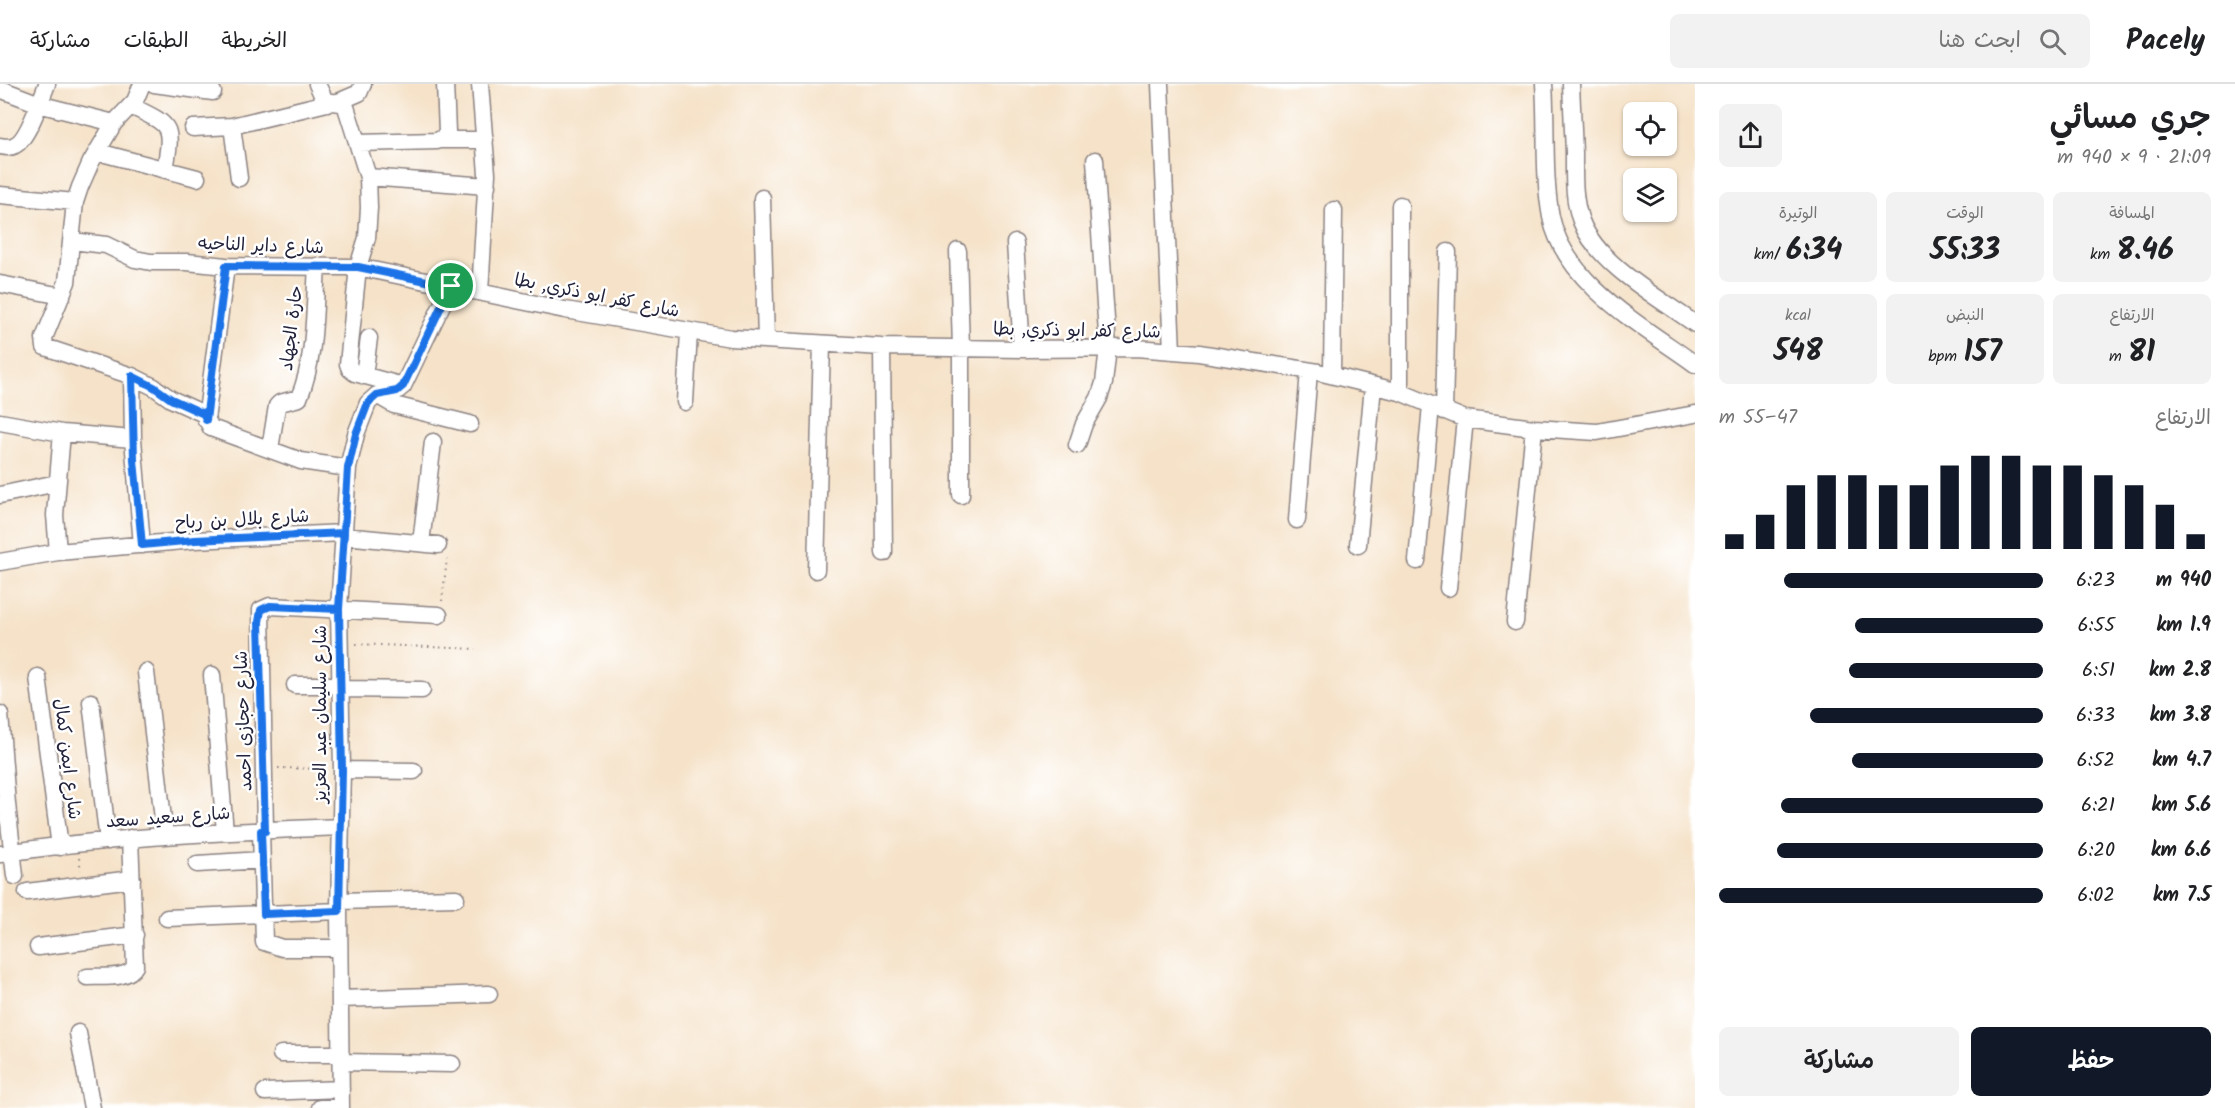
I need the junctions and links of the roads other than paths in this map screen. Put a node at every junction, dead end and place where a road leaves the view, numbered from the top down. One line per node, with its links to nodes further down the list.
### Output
1 (47, 84): 14 (street)
2 (142, 84): 15 (street)
3 (154, 84): 12 (street)
4 (317, 84): 13 (street)
5 (363, 84): 13 (street)
6 (445, 84): 19 (street)
7 (480, 84): 20 (street)
8 (1161, 84): 55 (street)
9 (1544, 84): 56 (street)
10 (1571, 84): 46 (street)
11 (0, 89): 14 (street)
12 (213, 92)
13 (332, 102): 17 (street); 21 (street)
14 (39, 104): 16 (street); 22 (street)
15 (131, 106): 16 (street); 25 (street)
16 (114, 123): 23 (street)
17 (232, 126): 18 (street); 26 (street)
18 (193, 128)
19 (440, 140): 20 (street); 21 (street)
20 (485, 140): 29 (street)
21 (358, 142): 27 (street)
22 (0, 146)
23 (98, 152): 25 (street); 32 (street)
24 (1095, 160): 53 (street)
25 (165, 170): 28 (street)
26 (239, 177)
27 (368, 177): 29 (street); 41 (street)
28 (197, 178)
29 (487, 186): 44 (street)
30 (762, 198): 49 (street)
31 (1, 199): 32 (street)
32 (75, 202): 35 (street)
33 (1400, 205): 63 (street)
34 (1334, 210): 58 (street)
35 (72, 241): 39 (street, شارع داير الناحيه); 45 (street)
36 (1015, 243): 54 (street)
37 (958, 251): 52 (street)
38 (1448, 252): 66 (street)
39 (226, 266): 40 (street, شارع داير الناحيه); 69 (street)
40 (317, 266): 41 (street, شارع داير الناحيه); 77 (street, حارة الجهاد)
41 (358, 267): 43 (street, شارع داير الناحيه); 60 (street)
42 (0, 284): 45 (street)
43 (451, 286): 44 (street, شارع كفر ابو ذكري, بطا); 61 (street)
44 (480, 292): 47 (street, شارع كفر ابو ذكري, بطا)
45 (62, 296): 59 (street)
46 (1695, 324)
47 (689, 332): 49 (street, شارع كفر ابو ذكري, بطا); 65 (street)
48 (369, 338): 60 (street)
49 (766, 340): 50 (street, شارع كفر ابو ذكري, بطا)
50 (822, 344): 51 (street, شارع كفر ابو ذكري, بطا); 90 (street)
51 (882, 347): 52 (street, شارع كفر ابو ذكري, بطا); 87 (street)
52 (961, 348): 54 (street, شارع كفر ابو ذكري, بطا); 81 (street)
53 (1108, 348): 54 (street, شارع كفر ابو ذكري, بطا); 55 (street, شارع كفر ابو ذكري, بطا); 76 (street)
54 (1022, 350)
55 (1172, 351): 57 (street, شارع كفر ابو ذكري, بطا)
56 (1695, 364)
57 (1310, 371): 58 (street, شارع كفر ابو ذكري, بطا); 82 (street)
58 (1332, 375): 62 (street, شارع كفر ابو ذكري, بطا)
59 (132, 376): 69 (street); 74 (street)
60 (364, 376): 61 (street)
61 (403, 386): 64 (street)
62 (1372, 386): 63 (street, شارع كفر ابو ذكري, بطا); 84 (street)
63 (1400, 392): 66 (street, شارع كفر ابو ذكري, بطا)
64 (377, 395): 71 (street); 78 (street, شارع سليمان عبد العزيز)
65 (686, 402)
66 (1438, 408): 68 (street, شارع كفر ابو ذكري, بطا); 88 (street)
67 (1695, 414): 72 (street, شارع كفر ابو ذكري, بطا)
68 (1465, 419): 72 (street, شارع كفر ابو ذكري, بطا); 91 (street)
69 (206, 420): 77 (street)
70 (0, 422): 73 (street)
71 (470, 424)
72 (1534, 428): 94 (street)
73 (62, 433): 74 (street); 79 (street)
74 (133, 438): 85 (street)
75 (433, 442): 83 (street, شارع بلال بن رباح)
76 (1077, 445)
77 (270, 449): 78 (street)
78 (348, 468): 83 (street, شارع سليمان عبد العزيز)
79 (57, 483): 80 (street); 86 (street)
80 (0, 495)
81 (961, 495)
82 (1297, 520)
83 (344, 534): 85 (street, شارع بلال بن رباح); 92 (street, شارع سليمان عبد العزيز)
84 (1358, 544)
85 (142, 545): 86 (street, شارع بلال بن رباح)
86 (58, 552): 89 (street, شارع بلال بن رباح)
87 (884, 553)
88 (1417, 561)
89 (0, 562)
90 (816, 570)
91 (1448, 588)
92 (339, 609): 93 (street); 99 (street, شارع سليمان عبد العزيز); 107 (street, شارع حجازى احمد)
93 (439, 615)
94 (1515, 622)
95 (146, 672): 109 (street)
96 (212, 675): 108 (street)
97 (38, 676): 112 (street, شارع ايمن كمال)
98 (296, 685): 99 (street)
99 (339, 687): 100 (street); 104 (street, شارع سليمان عبد العزيز)
100 (422, 690)
101 (91, 702): 111 (street)
102 (0, 714): 103 (street)
103 (1, 758): 113 (street)
104 (342, 770): 105 (street); 106 (street, شارع سليمان عبد العزيز)
105 (414, 771)
106 (339, 827): 107 (street, شارع سعيد سعد); 120 (street, شارع سليمان عبد العزيز)
107 (263, 831): 108 (street, شارع سعيد سعد); 114 (street, شارع حجازى احمد)
108 (225, 832): 109 (street, شارع سعيد سعد)
109 (165, 836): 110 (street, شارع سعيد سعد)
110 (130, 838): 111 (street, شارع سعيد سعد); 117 (street)
111 (108, 841): 112 (street, شارع سعيد سعد)
112 (60, 846): 113 (street, شارع سعيد سعد)
113 (6, 853): 116 (street)
114 (262, 860): 115 (street); 121 (street, شارع حجازى احمد)
115 (197, 864)
116 (15, 876)
117 (132, 879): 118 (street); 123 (street)
118 (27, 892)
119 (456, 898): 120 (street)
120 (339, 906): 121 (street); 125 (street, شارع سليمان عبد العزيز)
121 (264, 914): 122 (street); 125 (street, شارع حجازى احمد)
122 (167, 918)
123 (135, 935): 124 (street); 126 (street)
124 (38, 947)
125 (339, 948): 128 (street, شارع سليمان عبد العزيز)
126 (87, 977)
127 (489, 994): 128 (street)
128 (340, 999): 131 (street, شارع سليمان عبد العزيز)
129 (78, 1033): 135 (street)
130 (281, 1054): 131 (street)
131 (341, 1058): 132 (street); 133 (street, شارع سليمان عبد العزيز)
132 (452, 1064)
133 (341, 1089): 134 (street); 137 (street, شارع سليمان عبد العزيز)
134 (265, 1092)
135 (92, 1108)
136 (320, 1108): 137 (street)
137 (341, 1108)

